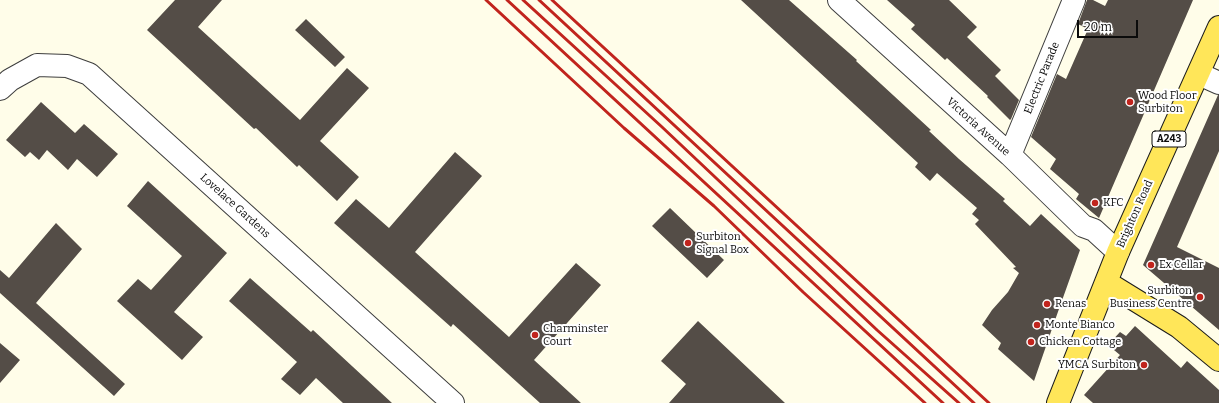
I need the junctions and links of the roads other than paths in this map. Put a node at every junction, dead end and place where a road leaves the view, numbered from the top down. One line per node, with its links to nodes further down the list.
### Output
1 (838, 0): 7 (street, Victoria Avenue)
2 (1074, 0): 7 (street, Electric Parade)
3 (1219, 27): 4 (main road, Brighton Road / A243)
4 (1199, 74): 5 (street); 8 (main road, Brighton Road / A243)
5 (1219, 83)
6 (0, 89): 11 (street, Lovelace Gardens)
7 (1010, 155): 8 (street, Victoria Avenue)
8 (1118, 252): 9 (main road, Brighton Road / A243)
9 (1106, 282): 10 (main road); 12 (main road, Brighton Road / A243)
10 (1219, 360)
11 (453, 403)
12 (1058, 403)

